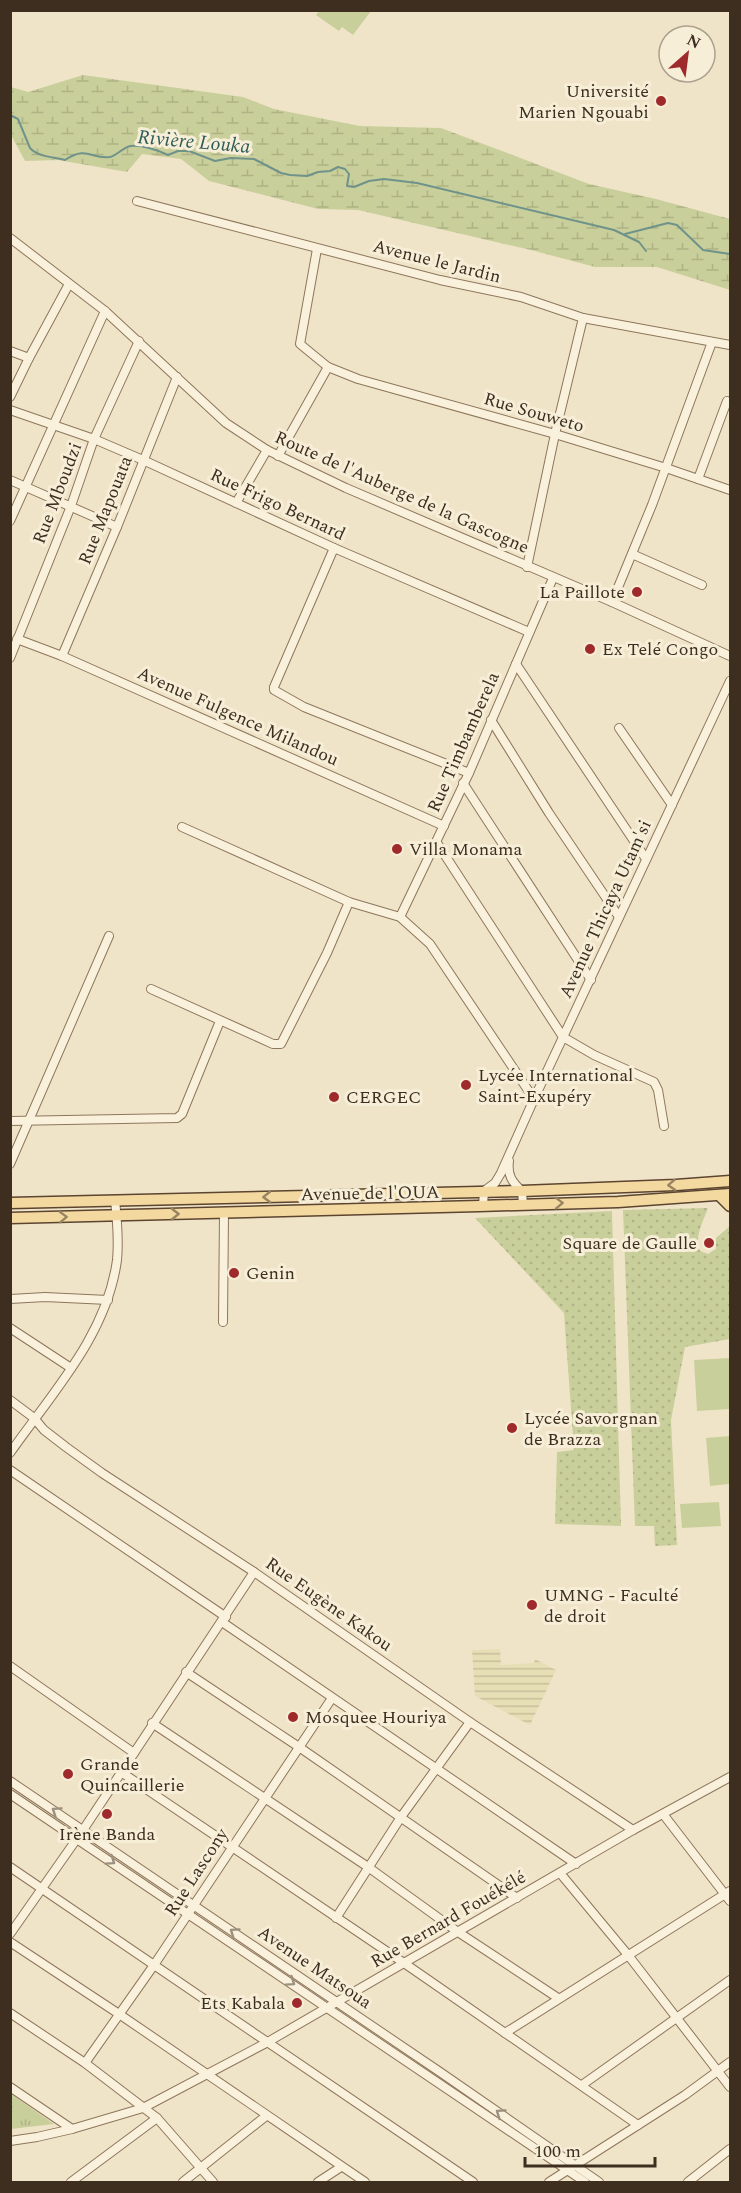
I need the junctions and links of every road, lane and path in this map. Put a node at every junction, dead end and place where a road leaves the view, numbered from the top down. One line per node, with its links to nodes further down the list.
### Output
1 (138, 201): 3 (street, Avenue le Jardin)
2 (10, 238): 4 (street, Route de l'Auberge de la Gascogne)
3 (317, 249): 6 (street, Avenue le Jardin); 12 (street)
4 (69, 284): 5 (street, Route de l'Auberge de la Gascogne); 11 (street)
5 (105, 312): 7 (street, Route de l'Auberge de la Gascogne); 17 (street)
6 (583, 318): 8 (street, Avenue le Jardin); 18 (street)
7 (139, 341): 13 (street, Route de l'Auberge de la Gascogne); 19 (street, Rue Mboudzi)
8 (712, 342): 9 (street, Avenue le Jardin); 23 (street)
9 (730, 345)
10 (10, 351): 11 (street)
11 (29, 358): 14 (street)
12 (328, 368): 18 (street, Rue Souweto); 21 (street)
13 (177, 377): 20 (street, Route de l'Auberge de la Gascogne); 22 (street, Rue Mapouata)
14 (10, 397)
15 (727, 401): 24 (street)
16 (10, 410): 17 (street, Rue Frigo Bernard)
17 (54, 425): 19 (street, Rue Frigo Bernard); 26 (street)
18 (555, 435): 23 (street, Rue Souweto); 34 (street)
19 (94, 439): 22 (street, Rue Frigo Bernard); 29 (street, Rue Mboudzi)
20 (267, 450): 21 (street, Route de l'Auberge de la Gascogne); 28 (street)
21 (278, 456): 34 (street, Route de l'Auberge de la Gascogne)
22 (143, 460): 28 (street, Rue Frigo Bernard); 31 (street, Rue Mapouata)
23 (666, 468): 24 (street, Rue Souweto); 33 (street)
24 (698, 479): 27 (street, Rue Souweto)
25 (10, 480): 26 (street)
26 (25, 487): 29 (street); 30 (street)
27 (730, 490)
28 (236, 503): 32 (street, Rue Frigo Bernard)
29 (71, 506): 31 (street); 39 (street, Rue Mboudzi)
30 (10, 521)
31 (117, 527): 40 (street, Rue Mapouata)
32 (334, 548): 38 (street, Rue Frigo Bernard); 47 (street)
33 (632, 554): 36 (street); 37 (street)
34 (527, 567): 35 (street, Route de l'Auberge de la Gascogne)
35 (553, 578): 37 (street, Route de l'Auberge de la Gascogne); 38 (street, Rue Timbamberela)
36 (702, 585)
37 (612, 602): 41 (street, Route de l'Auberge de la Gascogne)
38 (529, 632): 43 (street, Rue Timbamberela)
39 (14, 644): 40 (street, Avenue Fulgence Milandou); 42 (street, Rue Mboudzi)
40 (62, 656): 50 (street, Avenue Fulgence Milandou)
41 (730, 656)
42 (10, 658)
43 (516, 664): 45 (street, Rue Timbamberela); 53 (street)
44 (730, 681): 49 (street, Avenue Thicaya Utam'si)
45 (491, 720): 47 (street, Rue Timbamberela); 56 (street)
46 (619, 728): 49 (street)
47 (469, 773): 48 (street, Rue Timbamberela)
48 (463, 783): 50 (street, Rue Timbamberela); 58 (street)
49 (672, 804): 53 (street, Avenue Thicaya Utam'si)
50 (444, 826): 52 (street, Rue Timbamberela)
51 (182, 827): 54 (street)
52 (437, 843): 55 (street, Rue Timbamberela); 61 (street)
53 (646, 860): 56 (street, Avenue Thicaya Utam'si)
54 (349, 902): 55 (street); 60 (street)
55 (400, 917): 62 (street)
56 (619, 917): 58 (street, Avenue Thicaya Utam'si)
57 (109, 936): 64 (street)
58 (591, 980): 61 (street, Avenue Thicaya Utam'si)
59 (151, 989): 60 (street)
60 (220, 1021): 64 (street)
61 (563, 1037): 62 (street, Avenue Thicaya Utam'si); 65 (street)
62 (534, 1099): 66 (street, Avenue Thicaya Utam'si)
63 (10, 1121): 64 (street)
64 (29, 1121): 67 (street)
65 (664, 1126)
66 (511, 1151): 69 (street, Avenue Thicaya Utam'si); 70 (street, Avenue Thicaya Utam'si)
67 (10, 1164)
68 (730, 1181): 70 (main road, Avenue de l'OUA, one-way to 70)
69 (484, 1191): 70 (main road, Avenue de l'OUA); 73 (main road, Avenue de l'OUA, one-way to 73); 76 (street)
70 (522, 1191): 75 (street, Avenue Thicaya Utam'si)
71 (730, 1194): 72 (main road, Avenue de l'OUA)
72 (719, 1195): 75 (main road, Avenue de l'OUA, one-way to 72); 77 (main road)
73 (115, 1200): 74 (main road, Avenue de l'OUA); 79 (street)
74 (10, 1203)
75 (523, 1204): 76 (main road, Avenue de l'OUA)
76 (483, 1206): 78 (main road, Avenue de l'OUA)
77 (730, 1206)
78 (224, 1213): 79 (main road, Avenue de l'OUA, one-way to 78); 83 (street)
79 (116, 1215): 80 (main road, Avenue de l'OUA, one-way to 79); 82 (street)
80 (10, 1218)
81 (10, 1299): 82 (street)
82 (108, 1300): 85 (street)
83 (223, 1322)
84 (10, 1328): 85 (street)
85 (71, 1368): 87 (street)
86 (10, 1400): 87 (street, Rue Eugène Kakou)
87 (34, 1418): 88 (street); 90 (street, Rue Eugène Kakou)
88 (10, 1452)
89 (10, 1470): 91 (street)
90 (254, 1572): 91 (street); 95 (street, Rue Eugène Kakou)
91 (224, 1619): 93 (street); 94 (street)
92 (10, 1666): 98 (street)
93 (186, 1672): 96 (street); 97 (street)
94 (332, 1698): 97 (street, Rue Lascony); 99 (street)
95 (470, 1722): 99 (street); 108 (street, Rue Eugène Kakou)
96 (152, 1723): 98 (street); 104 (street)
97 (299, 1747): 104 (street, Rue Lascony); 106 (street)
98 (134, 1753): 100 (street)
99 (436, 1769): 106 (street); 111 (street)
100 (121, 1772): 107 (street); 110 (street)
101 (730, 1777): 105 (street, Rue Bernard Fouékélé)
102 (10, 1780): 107 (street, Avenue Matsoua, one-way to 102)
103 (10, 1794): 109 (street, Avenue Matsoua)
104 (266, 1797): 110 (street, Rue Lascony); 113 (street)
105 (663, 1814): 108 (street, Rue Bernard Fouékélé); 116 (street)
106 (401, 1817): 113 (street); 117 (street)
107 (83, 1830): 109 (street); 118 (street, Avenue Matsoua)
108 (633, 1830): 111 (street, Rue Bernard Fouékélé)
109 (77, 1839): 115 (street); 119 (street, Avenue Matsoua, one-way to 119)
110 (231, 1847): 118 (street, Rue Lascony); 120 (street)
111 (576, 1864): 114 (street, Rue Bernard Fouékélé)
112 (10, 1867): 115 (street)
113 (368, 1867): 120 (street); 121 (street)
114 (561, 1873): 117 (street, Rue Bernard Fouékélé); 124 (street)
115 (42, 1889): 122 (street); 126 (street)
116 (729, 1895): 124 (street)
117 (517, 1898): 121 (street, Rue Bernard Fouékélé)
118 (194, 1904): 119 (street, Rue Lascony); 129 (street, Avenue Matsoua, one-way to 118)
119 (189, 1913): 126 (street, Rue Lascony); 130 (street, Avenue Matsoua, one-way to 130)
120 (336, 1918): 125 (street)
121 (458, 1932): 125 (street, Rue Bernard Fouékélé); 128 (street)
122 (10, 1934)
123 (10, 1942): 132 (street)
124 (628, 1955): 128 (street); 133 (street)
125 (404, 1963): 129 (street, Rue Bernard Fouékélé); 134 (street)
126 (154, 1965): 132 (street, Rue Lascony); 135 (street)
127 (730, 1980): 133 (street)
128 (558, 1998): 134 (street)
129 (336, 2002): 130 (street, Rue Bernard Fouékélé); 151 (street, Avenue Matsoua, one-way to 129)
130 (327, 2007): 135 (street, Rue Bernard Fouékélé); 151 (street, Avenue Matsoua)
131 (10, 2013): 137 (street)
132 (119, 2014): 137 (street, Rue Lascony); 139 (street)
133 (678, 2019): 138 (street); 140 (street)
134 (506, 2033): 140 (street)
135 (266, 2043): 139 (street, Rue Bernard Fouékélé); 158 (street)
136 (730, 2062): 138 (street)
137 (85, 2063): 143 (street)
138 (718, 2071): 142 (street); 146 (street)
139 (208, 2075): 143 (street, Rue Bernard Fouékélé); 144 (street)
140 (582, 2085): 146 (street)
141 (10, 2087): 147 (street)
142 (730, 2087)
143 (143, 2108): 145 (street); 147 (street, Rue Bernard Fouékélé)
144 (266, 2116): 150 (street); 152 (street)
145 (157, 2118): 152 (street); 153 (street)
146 (638, 2126): 151 (street)
147 (72, 2129): 148 (street, Rue Bernard Fouékélé)
148 (10, 2141)
149 (730, 2149): 162 (street)
150 (341, 2167): 156 (street); 157 (street)
151 (572, 2167): 159 (street); 160 (street, Avenue Matsoua); 161 (street, Avenue Matsoua)
152 (201, 2168): 154 (street); 155 (street)
153 (72, 2182)
154 (183, 2182)
155 (213, 2182)
156 (318, 2182)
157 (365, 2182)
158 (473, 2182)
159 (549, 2182)
160 (585, 2182)
161 (599, 2182)
162 (688, 2182)

